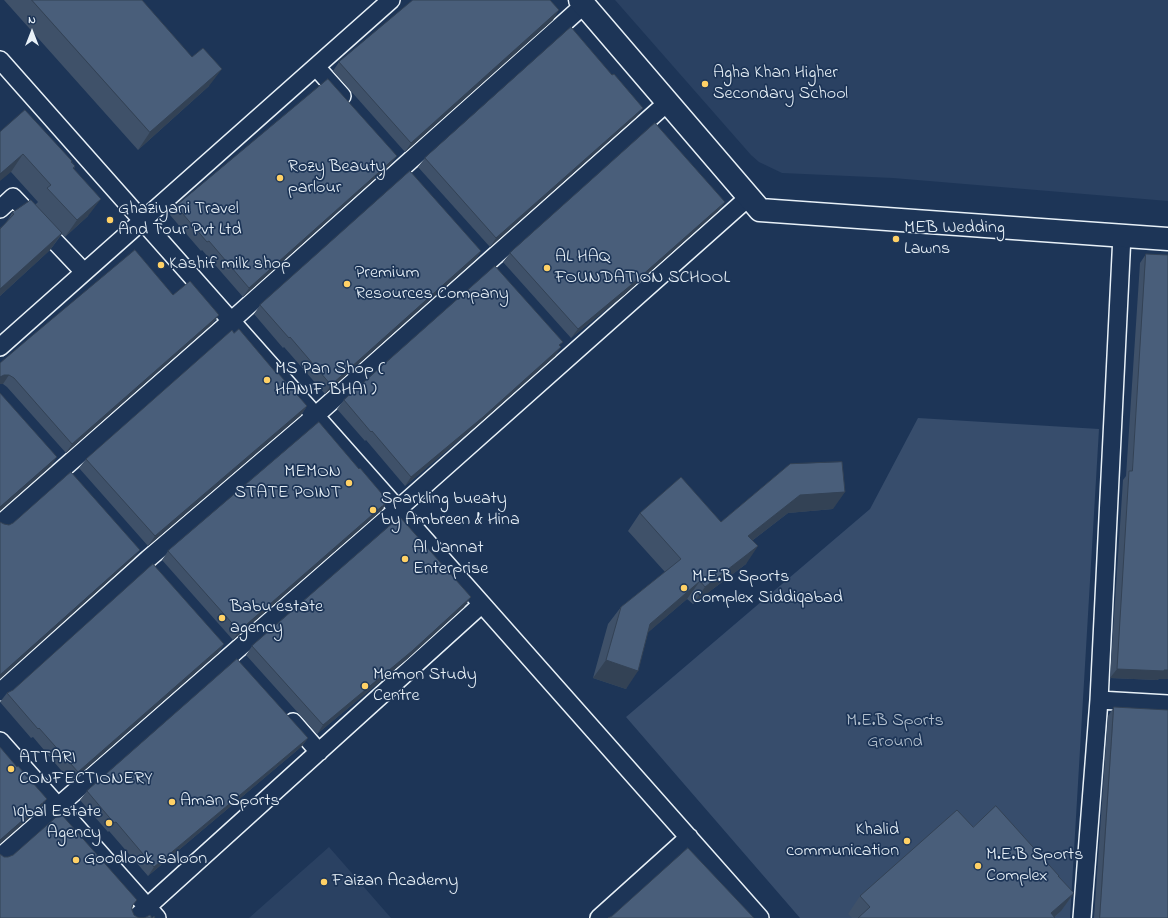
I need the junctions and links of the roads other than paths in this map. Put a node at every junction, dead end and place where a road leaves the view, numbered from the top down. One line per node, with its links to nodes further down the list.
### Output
1 (391, 0): 4 (street)
2 (582, 2): 5 (street); 13 (street)
3 (0, 60): 9 (street)
4 (316, 67): 6 (street); 9 (street)
5 (668, 102): 7 (street); 15 (street)
6 (352, 107)
7 (749, 197): 10 (street); 16 (street)
8 (0, 209): 12 (street)
9 (143, 220): 12 (street); 13 (street)
10 (1122, 236): 11 (street); 20 (street)
11 (1168, 239)
12 (84, 272): 14 (street)
13 (231, 321): 15 (street); 17 (street)
14 (0, 347)
15 (315, 416): 16 (street); 19 (street)
16 (398, 509): 18 (street); 25 (street)
17 (0, 524)
18 (482, 604): 24 (street); 26 (street)
19 (0, 692)
20 (1099, 700): 21 (street); 31 (street)
21 (1168, 704)
22 (283, 712): 24 (street)
23 (0, 741): 25 (street)
24 (319, 752): 28 (street)
25 (58, 806): 27 (street); 28 (street)
26 (689, 838): 29 (street); 30 (street)
27 (0, 857)
28 (146, 914)
29 (599, 918)
30 (760, 918)
31 (1082, 918)

